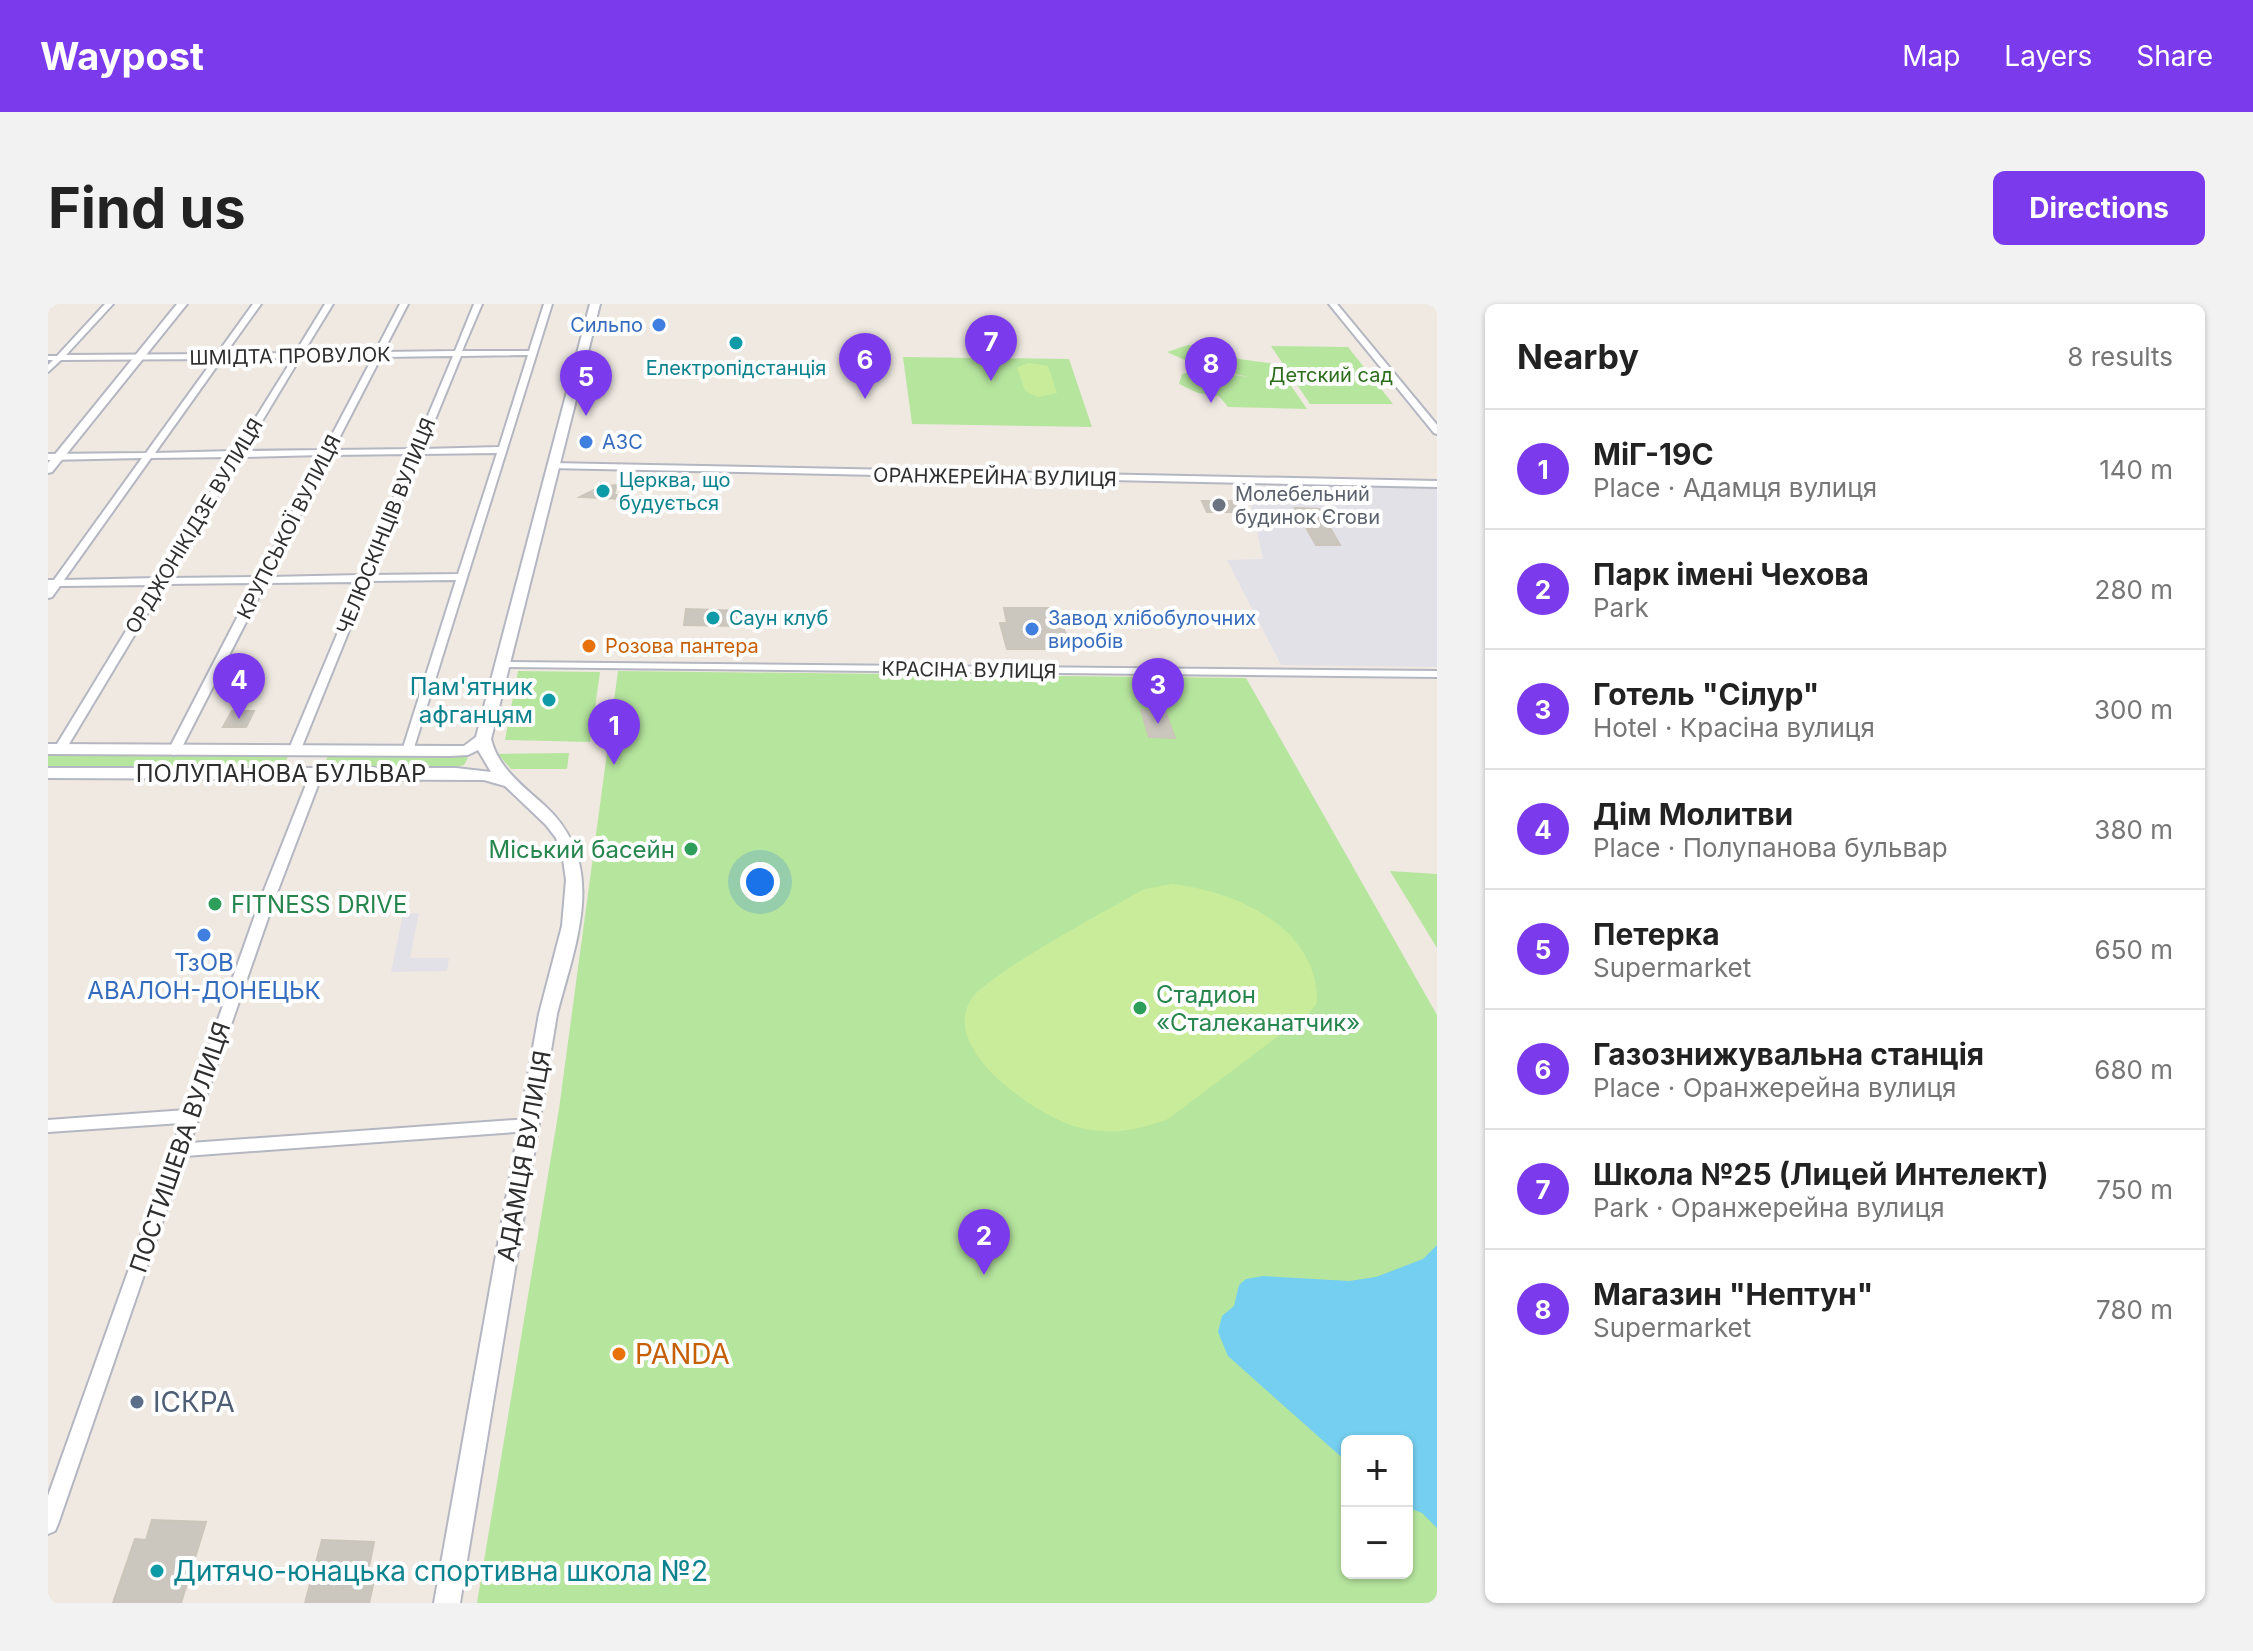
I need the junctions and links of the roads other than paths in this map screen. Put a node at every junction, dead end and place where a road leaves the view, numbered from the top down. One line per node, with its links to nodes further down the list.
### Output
1 (109, 304): 16 (street)
2 (182, 304): 17 (street)
3 (257, 304): 14 (street)
4 (329, 304): 13 (street, ОРДЖОНІКІДЗЕ ВУЛИЦЯ)
5 (404, 304): 11 (street, КРУПСЬКОЇ ВУЛИЦЯ)
6 (478, 304): 12 (street, ЧЕЛЮСКІНЦІВ ВУЛИЦЯ)
7 (548, 304): 10 (street)
8 (595, 304): 26 (street)
9 (1333, 304): 19 (street)
10 (531, 353): 12 (street, ШМІДТА ПРОВУЛОК); 20 (street)
11 (378, 354): 12 (street, ШМІДТА ПРОВУЛОК); 13 (street, ШМІДТА ПРОВУЛОК); 22 (street, КРУПСЬКОЇ ВУЛИЦЯ)
12 (458, 354): 21 (street, ЧЕЛЮСКІНЦІВ ВУЛИЦЯ)
13 (298, 355): 14 (street, ШМІДТА ПРОВУЛОК); 23 (street, ОРДЖОНІКІДЗЕ ВУЛИЦЯ)
14 (219, 357): 17 (street, ШМІДТА ПРОВУЛОК); 24 (street)
15 (48, 358): 16 (street, ШМІДТА ПРОВУЛОК)
16 (58, 358): 17 (street, ШМІДТА ПРОВУЛОК); 18 (street)
17 (139, 358): 25 (street)
18 (48, 370)
19 (1437, 431)
20 (501, 450): 21 (street); 29 (street)
21 (417, 451): 22 (street); 30 (street, ЧЕЛЮСКІНЦІВ ВУЛИЦЯ)
22 (327, 453): 23 (street); 31 (street, КРУПСЬКОЇ ВУЛИЦЯ)
23 (238, 454): 24 (street); 33 (street, ОРДЖОНІКІДЗЕ ВУЛИЦЯ)
24 (148, 455): 25 (street); 32 (street)
25 (53, 456): 27 (street)
26 (552, 466): 28 (street, ОРАНЖЕРЕЙНА ВУЛИЦЯ); 35 (street)
27 (48, 470)
28 (1437, 484)
29 (461, 577): 30 (street); 41 (street)
30 (363, 580): 31 (street); 39 (street, ЧЕЛЮСКІНЦІВ ВУЛИЦЯ)
31 (261, 581): 33 (street); 40 (street, КРУПСЬКОЇ ВУЛИЦЯ)
32 (52, 583): 33 (street); 34 (street)
33 (159, 583): 38 (street, ОРДЖОНІКІДЗЕ ВУЛИЦЯ)
34 (48, 595)
35 (501, 665): 36 (street, КРАСІНА ВУЛИЦЯ); 37 (street)
36 (1437, 674)
37 (484, 746): 41 (street, ПОЛУПАНОВА БУЛЬВАР); 44 (street); 45 (street, АДАМЦЯ ВУЛИЦЯ)
38 (54, 749): 40 (street, ПОЛУПАНОВА БУЛЬВАР)
39 (295, 749): 40 (street, ПОЛУПАНОВА БУЛЬВАР); 41 (street, ПОЛУПАНОВА БУЛЬВАР)
40 (174, 751)
41 (408, 751)
42 (317, 772): 43 (street, ПОЛУПАНОВА БУЛЬВАР); 44 (street, ПОЛУПАНОВА БУЛЬВАР); 46 (street, ПОСТИШЕВА ВУЛИЦЯ)
43 (48, 773)
44 (456, 773): 45 (street, ПОЛУПАНОВА БУЛЬВАР)
45 (512, 784): 47 (street, АДАМЦЯ ВУЛИЦЯ)
46 (191, 1116): 48 (street); 49 (street, ПОСТИШЕВА ВУЛИЦЯ)
47 (529, 1125): 49 (street); 51 (street, АДАМЦЯ ВУЛИЦЯ)
48 (48, 1126)
49 (179, 1150): 50 (street, ПОСТИШЕВА ВУЛИЦЯ)
50 (48, 1524)
51 (447, 1603)

